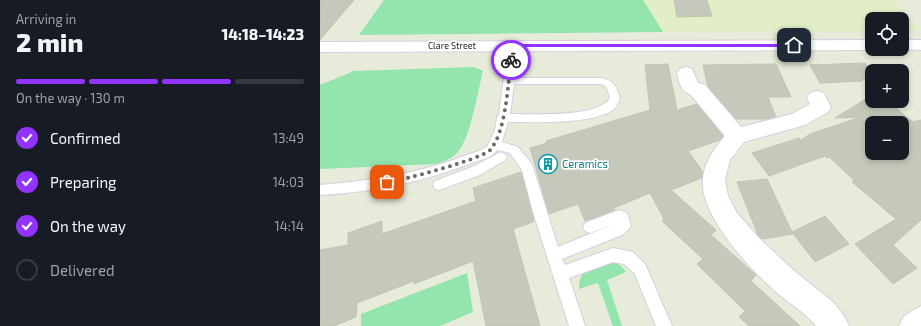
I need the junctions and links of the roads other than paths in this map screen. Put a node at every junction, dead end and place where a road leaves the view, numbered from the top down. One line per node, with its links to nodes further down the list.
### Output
1 (865, 45): 4 (main road, Clare Street)
2 (909, 45): 3 (main road)
3 (921, 45)
4 (513, 46): 5 (main road, Clare Street); 7 (lane)
5 (320, 47)
6 (686, 73): 10 (main road)
7 (508, 81): 9 (lane); 9 (lane)
8 (817, 98): 10 (main road)
9 (502, 118): 11 (lane)
10 (737, 136): 21 (main road)
11 (494, 144): 14 (lane); 16 (lane)
12 (501, 157): 13 (lane)
13 (439, 185)
14 (320, 190)
15 (590, 227): 16 (lane)
16 (555, 255): 17 (lane)
17 (561, 274): 19 (lane); 20 (lane)
18 (921, 321): 22 (main road)
19 (577, 326)
20 (664, 326)
21 (834, 326)
22 (914, 326)

